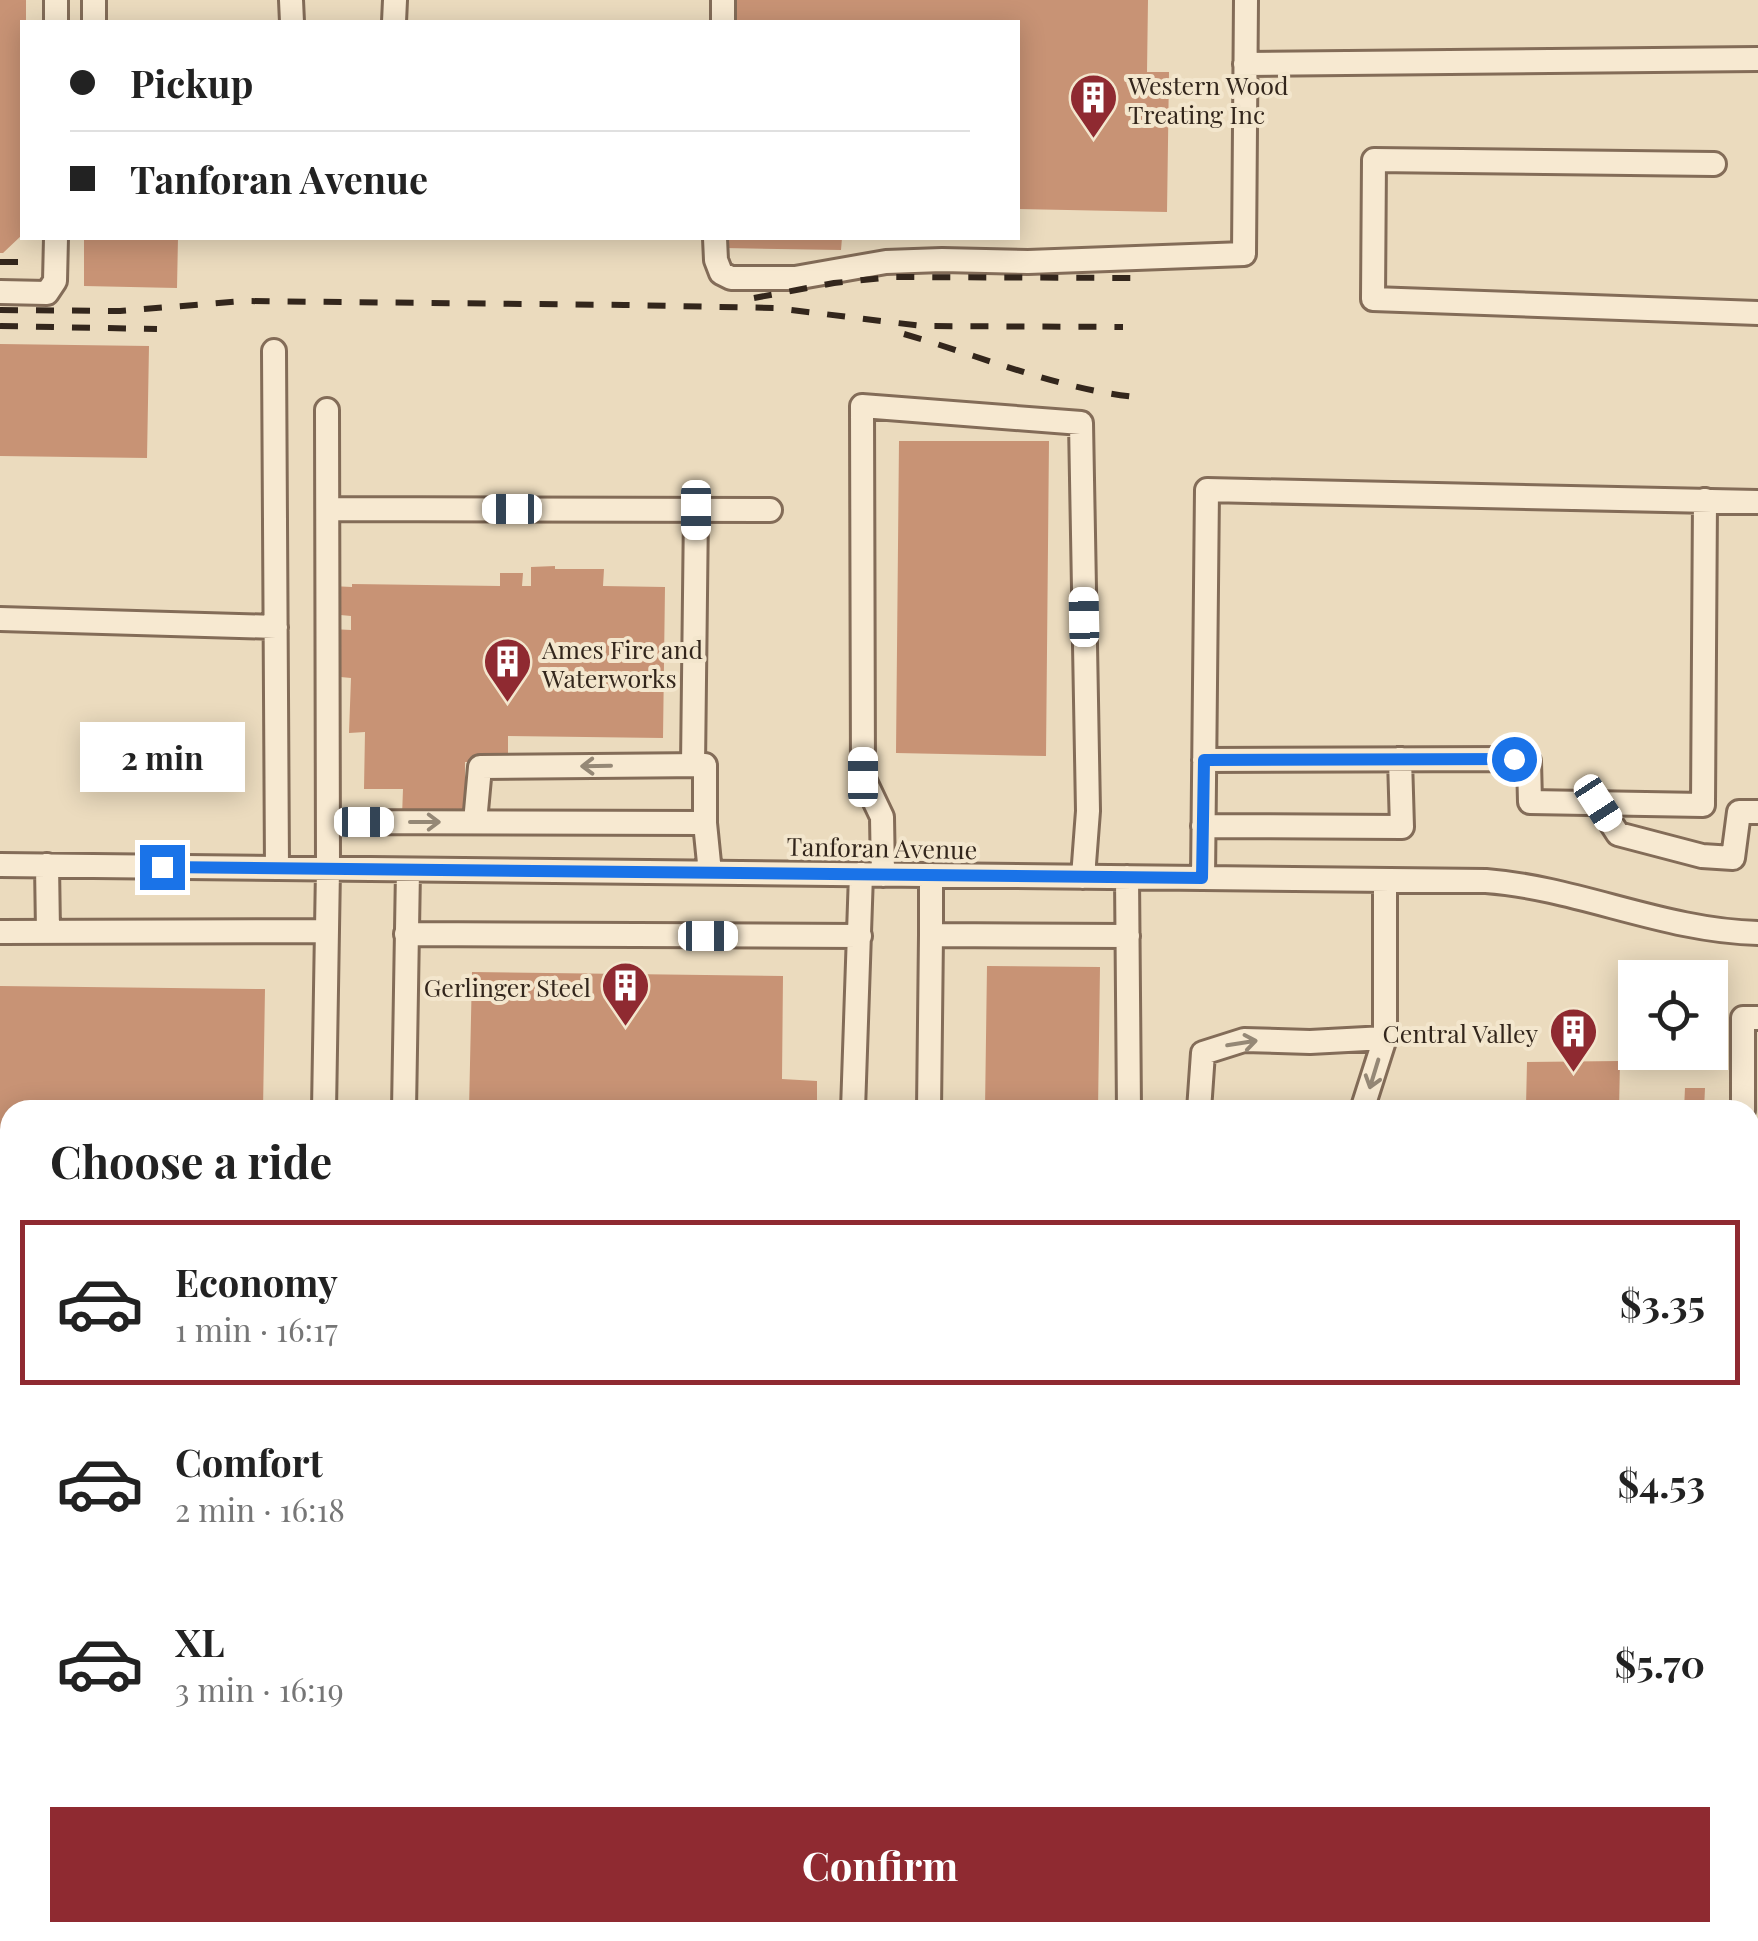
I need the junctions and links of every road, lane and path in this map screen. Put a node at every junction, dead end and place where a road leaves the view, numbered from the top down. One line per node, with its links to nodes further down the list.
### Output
1 (1246, 0): 3 (street)
2 (1758, 59): 3 (street)
3 (1246, 64): 6 (street)
4 (1714, 164): 8 (street)
5 (56, 240): 7 (street)
6 (716, 240)
7 (0, 292)
8 (1758, 314)
9 (274, 351): 17 (street)
10 (328, 410): 13 (street)
11 (1706, 500): 12 (street); 18 (street); 21 (street)
12 (1758, 502)
13 (328, 509): 14 (street); 23 (street)
14 (696, 510): 15 (street); 20 (street)
15 (770, 510)
16 (0, 619): 17 (street)
17 (276, 627): 29 (street)
18 (1204, 760): 19 (street); 26 (street)
19 (1400, 760): 21 (street); 26 (street)
20 (694, 765): 24 (street, one-way to 24); 25 (street)
21 (1598, 803): 22 (street)
22 (1758, 812)
23 (328, 822): 24 (street, one-way to 24); 30 (street)
24 (475, 822): 25 (street)
25 (706, 823): 32 (street)
26 (1203, 826): 37 (street)
27 (0, 865): 28 (street, Tanforan Avenue)
28 (47, 866): 29 (street, Tanforan Avenue); 41 (street)
29 (278, 868): 30 (street, Tanforan Avenue)
30 (328, 868): 31 (street, Tanforan Avenue); 39 (street)
31 (408, 870): 32 (street, Tanforan Avenue); 43 (street)
32 (710, 872): 33 (street, Tanforan Avenue)
33 (872, 874): 34 (street, Tanforan Avenue); 35 (street); 44 (street)
34 (932, 875): 35 (street, Tanforan Avenue); 45 (street)
35 (1083, 877): 36 (street, Tanforan Avenue)
36 (1128, 877): 37 (street, Tanforan Avenue); 46 (street)
37 (1202, 878): 38 (street, Tanforan Avenue)
38 (1385, 880): 42 (street, Tanforan Avenue); 48 (street)
39 (327, 931): 41 (street); 49 (street)
40 (0, 932): 41 (street)
41 (48, 932)
42 (1758, 932)
43 (406, 934): 44 (street); 50 (street)
44 (860, 936): 51 (street)
45 (931, 936): 46 (street); 52 (street)
46 (1128, 936): 53 (street)
47 (1758, 1018): 56 (street)
48 (1385, 1038): 54 (street, one-way to 48); 55 (street, one-way to 55)
49 (324, 1100)
50 (404, 1100)
51 (853, 1100)
52 (929, 1100)
53 (1129, 1100)
54 (1199, 1100)
55 (1365, 1100)
56 (1743, 1100)

